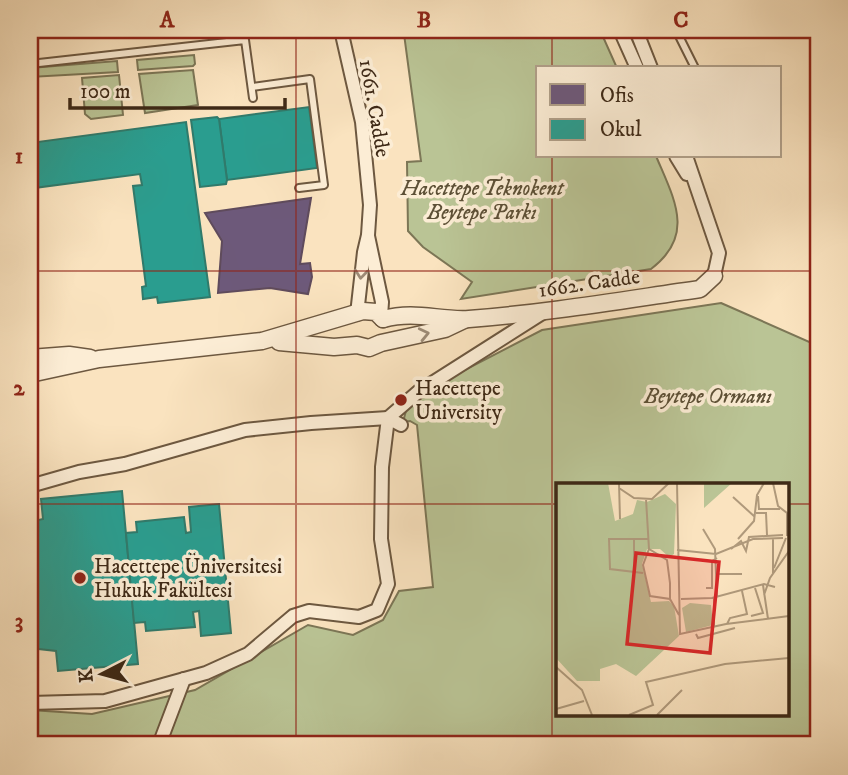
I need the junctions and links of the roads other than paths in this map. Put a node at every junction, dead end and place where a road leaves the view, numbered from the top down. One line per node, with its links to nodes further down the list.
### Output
1 (341, 30): 15 (street, 1661. Cadde)
2 (620, 30): 6 (street)
3 (636, 30): 7 (street)
4 (677, 30): 8 (lane)
5 (30, 64): 9 (lane)
6 (636, 66)
7 (651, 66)
8 (694, 66)
9 (252, 88): 10 (lane); 13 (lane)
10 (253, 98)
11 (677, 158): 14 (street)
12 (687, 158): 14 (street)
13 (299, 188)
14 (699, 192): 16 (street)
15 (368, 235): 18 (street, 1661. Cadde, one-way to 18); 19 (street, 1661. Cadde)
16 (714, 276): 17 (street, 1662. Cadde)
17 (545, 311): 20 (street, 1662. Cadde); 27 (street)
18 (357, 314): 19 (street, 1662. Cadde); 21 (street, 1662. Cadde); 23 (street)
19 (382, 318): 20 (street, 1662. Cadde); 22 (street)
20 (465, 319): 22 (street, 1662. Cadde, one-way to 20)
21 (262, 341): 23 (street, 1662. Cadde); 25 (street, 1662. Cadde)
22 (381, 343): 23 (street, 1662. Cadde)
23 (357, 345)
24 (30, 358): 25 (street, 1662. Cadde)
25 (99, 359): 26 (street, 1662. Cadde)
26 (30, 374)
27 (388, 418): 28 (street); 29 (street); 30 (street)
28 (401, 425)
29 (30, 486)
30 (184, 679): 31 (street); 32 (street)
31 (30, 703)
32 (159, 745)

